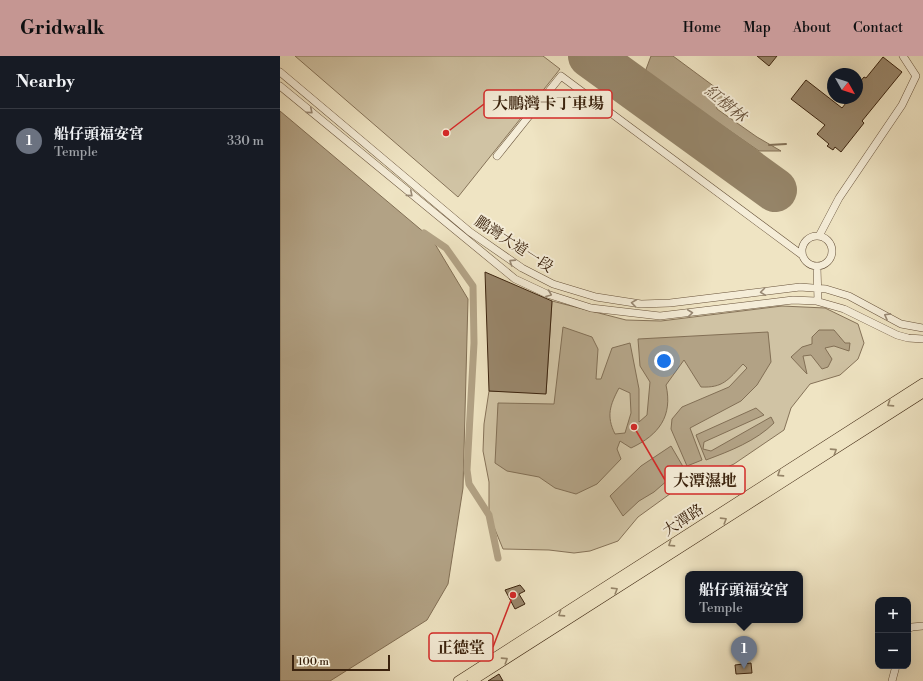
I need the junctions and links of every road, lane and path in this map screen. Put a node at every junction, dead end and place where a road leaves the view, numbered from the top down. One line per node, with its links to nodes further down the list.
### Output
1 (903, 56): 3 (street)
2 (280, 72): 10 (street, 鵬灣大道一段, one-way to 2)
3 (916, 76): 4 (street); 7 (street)
4 (923, 81)
5 (280, 86): 11 (street, 鵬灣大道一段, one-way to 11)
6 (497, 156): 8 (street)
7 (819, 236): 8 (street); 9 (street)
8 (802, 255): 9 (street)
9 (817, 267): 10 (street)
10 (818, 288): 11 (street); 12 (street, 鵬灣大道一段, one-way to 10)
11 (818, 301): 13 (street, 鵬灣大道一段)
12 (923, 328)
13 (923, 339)
14 (923, 384): 19 (main road, 大潭路, one-way to 19)
15 (923, 393): 19 (main road, 大潭路, one-way to 15)
16 (923, 626): 17 (street)
17 (911, 627)
18 (895, 669): 22 (street)
19 (482, 674): 20 (main road, 大潭路); 21 (main road, 大潭路)
20 (458, 681)
21 (472, 681)
22 (892, 681)

